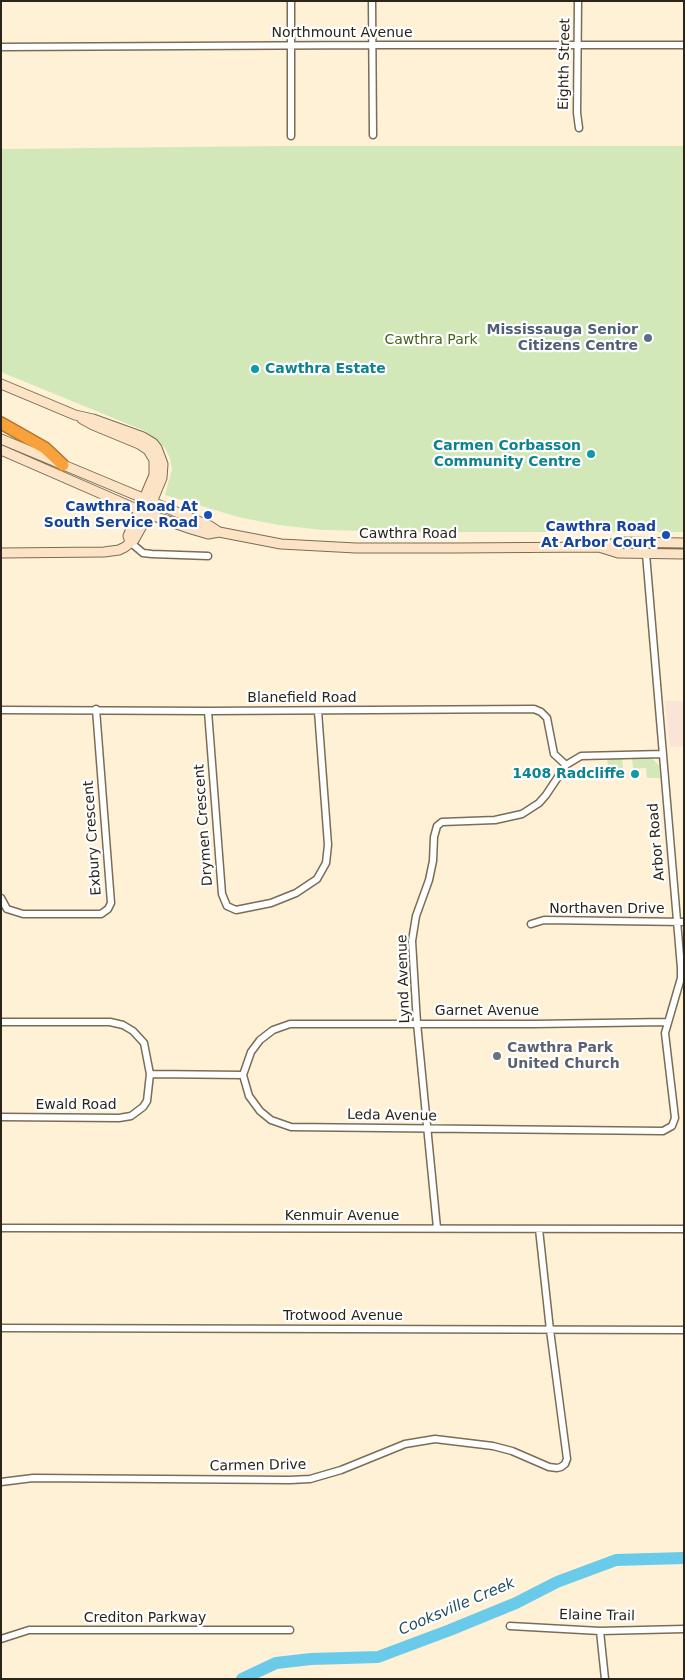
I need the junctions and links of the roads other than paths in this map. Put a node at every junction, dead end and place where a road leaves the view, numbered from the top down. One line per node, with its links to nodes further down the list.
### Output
1 (291, 1): 7 (street)
2 (372, 1): 4 (street)
3 (578, 1): 8 (street, Eighth Street)
4 (372, 45): 7 (street, Northmount Avenue); 8 (street, Northmount Avenue); 10 (street)
5 (684, 45): 8 (street, Northmount Avenue)
6 (1, 46): 7 (street, Northmount Avenue)
7 (291, 46): 11 (street)
8 (578, 46): 9 (street, Eighth Street)
9 (579, 128)
10 (373, 135)
11 (291, 136)
12 (1, 384): 17 (main road)
13 (1, 422): 16 (highway)
14 (1, 439): 16 (main road, Cawthra Road)
15 (1, 450): 18 (main road, Cawthra Road)
16 (64, 465): 17 (main road, Cawthra Road)
17 (148, 501): 18 (main road); 19 (main road, Cawthra Road)
18 (144, 512): 19 (main road, Cawthra Road); 20 (main road)
19 (218, 532): 23 (main road, Cawthra Road)
20 (130, 542): 24 (main road); 27 (street)
21 (645, 542): 22 (main road, Cawthra Road); 23 (main road, Cawthra Road); 25 (street, Arbor Road)
22 (684, 543)
23 (599, 547): 25 (main road, Cawthra Road)
24 (1, 553)
25 (646, 553): 26 (main road, Cawthra Road); 32 (street, Arbor Road)
26 (684, 554)
27 (208, 556)
28 (96, 709): 29 (street, Blanefield Road); 31 (street, Blanefield Road); 34 (street, Exbury Crescent)
29 (1, 710)
30 (318, 710): 31 (street, Blanefield Road); 31 (street, Drymen Crescent); 33 (street, Blanefield Road)
31 (208, 711)
32 (662, 754): 33 (street); 35 (street, Arbor Road)
33 (566, 765): 39 (street, Lynd Avenue)
34 (1, 898)
35 (680, 922): 36 (street, Northaven Drive); 38 (street, Arbor Road)
36 (531, 924)
37 (1, 1022): 40 (street, Ewald Road)
38 (667, 1022): 39 (street, Garnet Avenue); 44 (street, Arbor Road)
39 (417, 1023): 41 (street, Garnet Avenue); 43 (street, Lynd Avenue)
40 (150, 1074): 41 (street); 42 (street, Ewald Road)
41 (244, 1075): 43 (street, Leda Avenue)
42 (1, 1117)
43 (427, 1129): 44 (street, Leda Avenue); 46 (street, Lynd Avenue)
44 (663, 1131)
45 (1, 1228): 46 (street, Kenmuir Avenue)
46 (438, 1228): 47 (street, Kenmuir Avenue)
47 (540, 1229): 48 (street, Kenmuir Avenue); 50 (street, Carmen Drive)
48 (684, 1229)
49 (1, 1328): 50 (street, Trotwood Avenue)
50 (550, 1330): 51 (street, Trotwood Avenue); 52 (street, Carmen Drive)
51 (684, 1330)
52 (1, 1482)
53 (510, 1626): 56 (street, Elaine Trail)
54 (684, 1629): 56 (street, Elaine Trail)
55 (290, 1630): 57 (street, Crediton Parkway)
56 (600, 1630): 58 (street)
57 (1, 1639)
58 (605, 1679)

